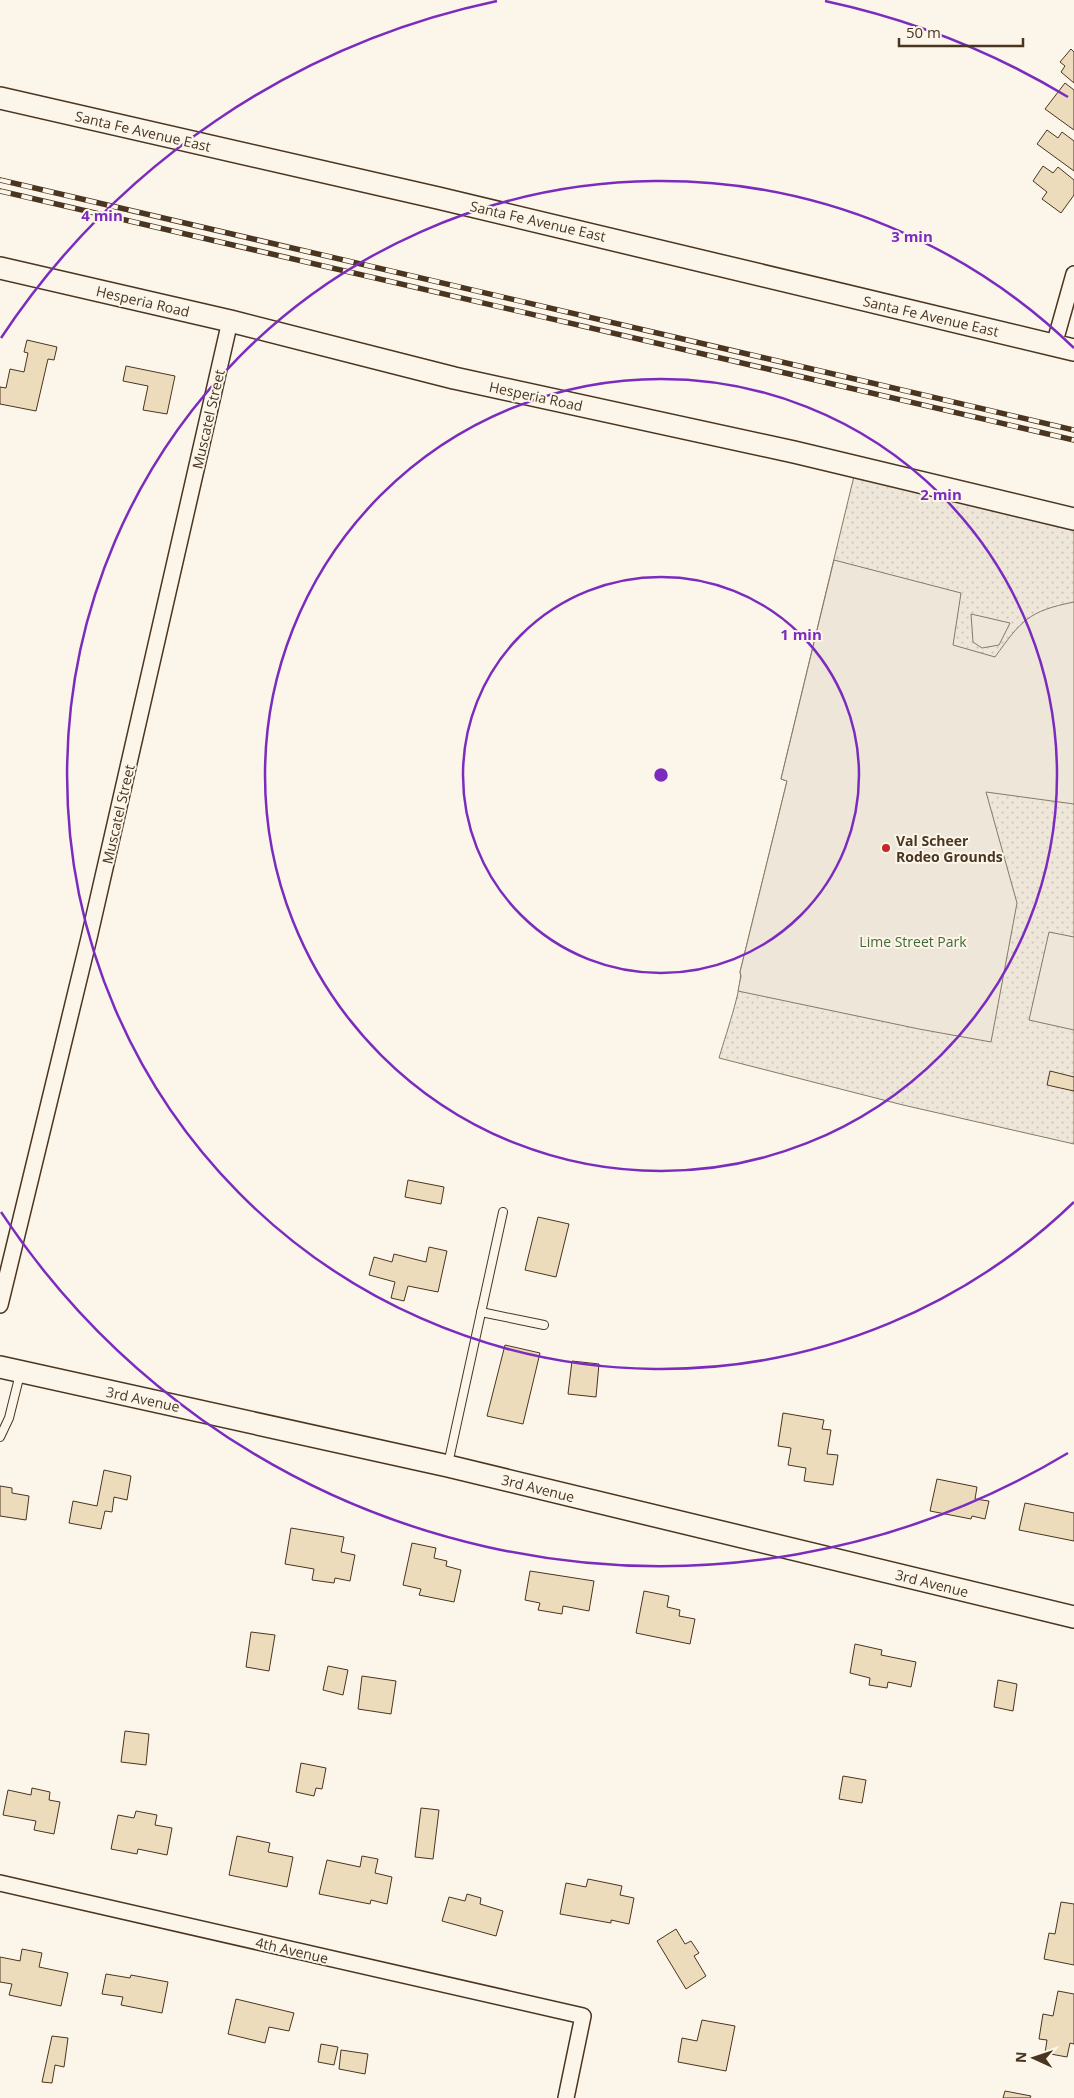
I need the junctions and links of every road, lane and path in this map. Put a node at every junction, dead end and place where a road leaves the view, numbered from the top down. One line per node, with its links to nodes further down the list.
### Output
1 (0, 98): 5 (street, Santa Fe Avenue East)
2 (0, 268): 4 (street, Hesperia Road)
3 (1074, 276): 5 (street)
4 (230, 321): 6 (street, Hesperia Road); 8 (street, Muscatel Street)
5 (1064, 347)
6 (1074, 519)
7 (503, 1212): 9 (lane)
8 (0, 1305)
9 (481, 1312): 10 (lane); 14 (lane)
10 (544, 1325)
11 (0, 1367): 12 (street, 3rd Avenue)
12 (20, 1372): 13 (lane); 14 (street, 3rd Avenue)
13 (0, 1437)
14 (448, 1466): 15 (street, 3rd Avenue)
15 (1074, 1617)
16 (0, 1883): 17 (street, 4th Avenue)
17 (566, 2098)

